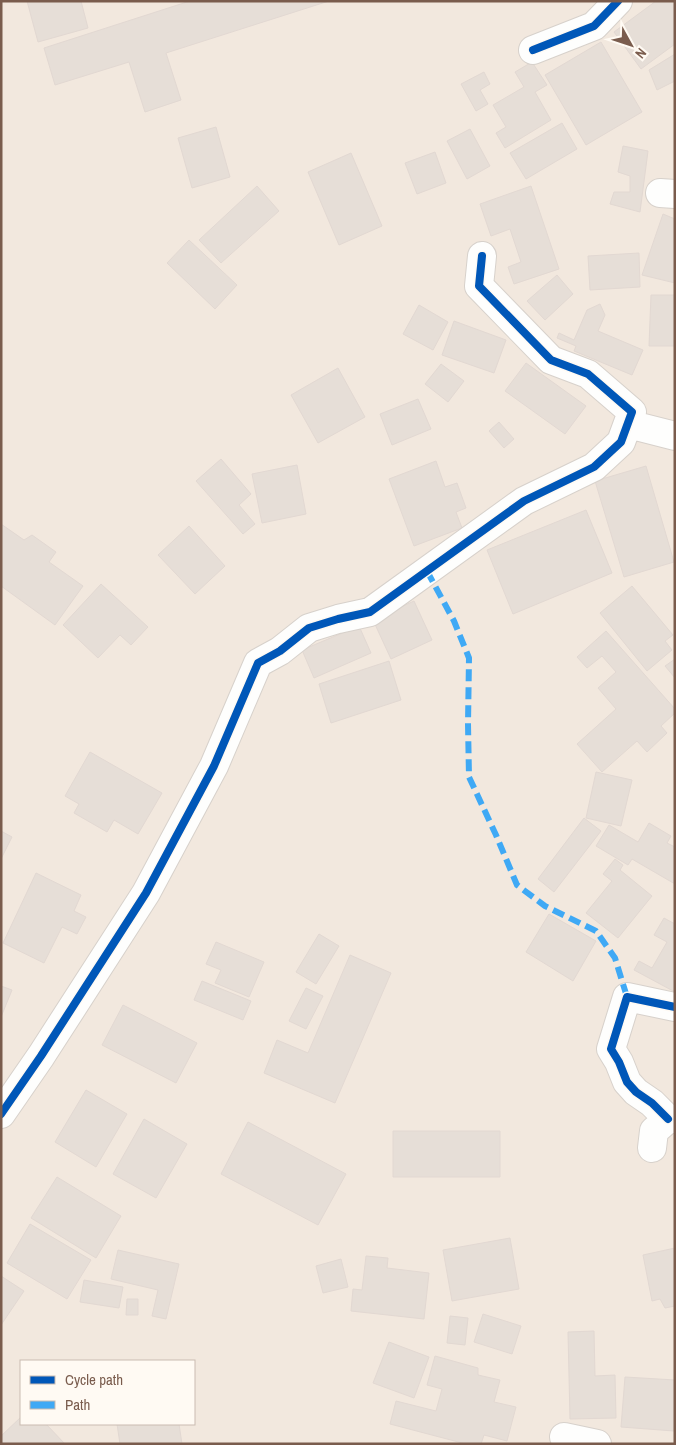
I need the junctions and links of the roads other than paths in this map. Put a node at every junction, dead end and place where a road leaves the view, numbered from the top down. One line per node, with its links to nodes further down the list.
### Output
1 (618, 1): 2 (street)
2 (533, 50)
3 (482, 256): 4 (street)
4 (628, 424): 5 (street); 7 (street)
5 (675, 436)
6 (675, 1007): 8 (street)
7 (1, 1114)
8 (671, 1119): 9 (street)
9 (652, 1148)
10 (564, 1437): 11 (street)
11 (597, 1444)

